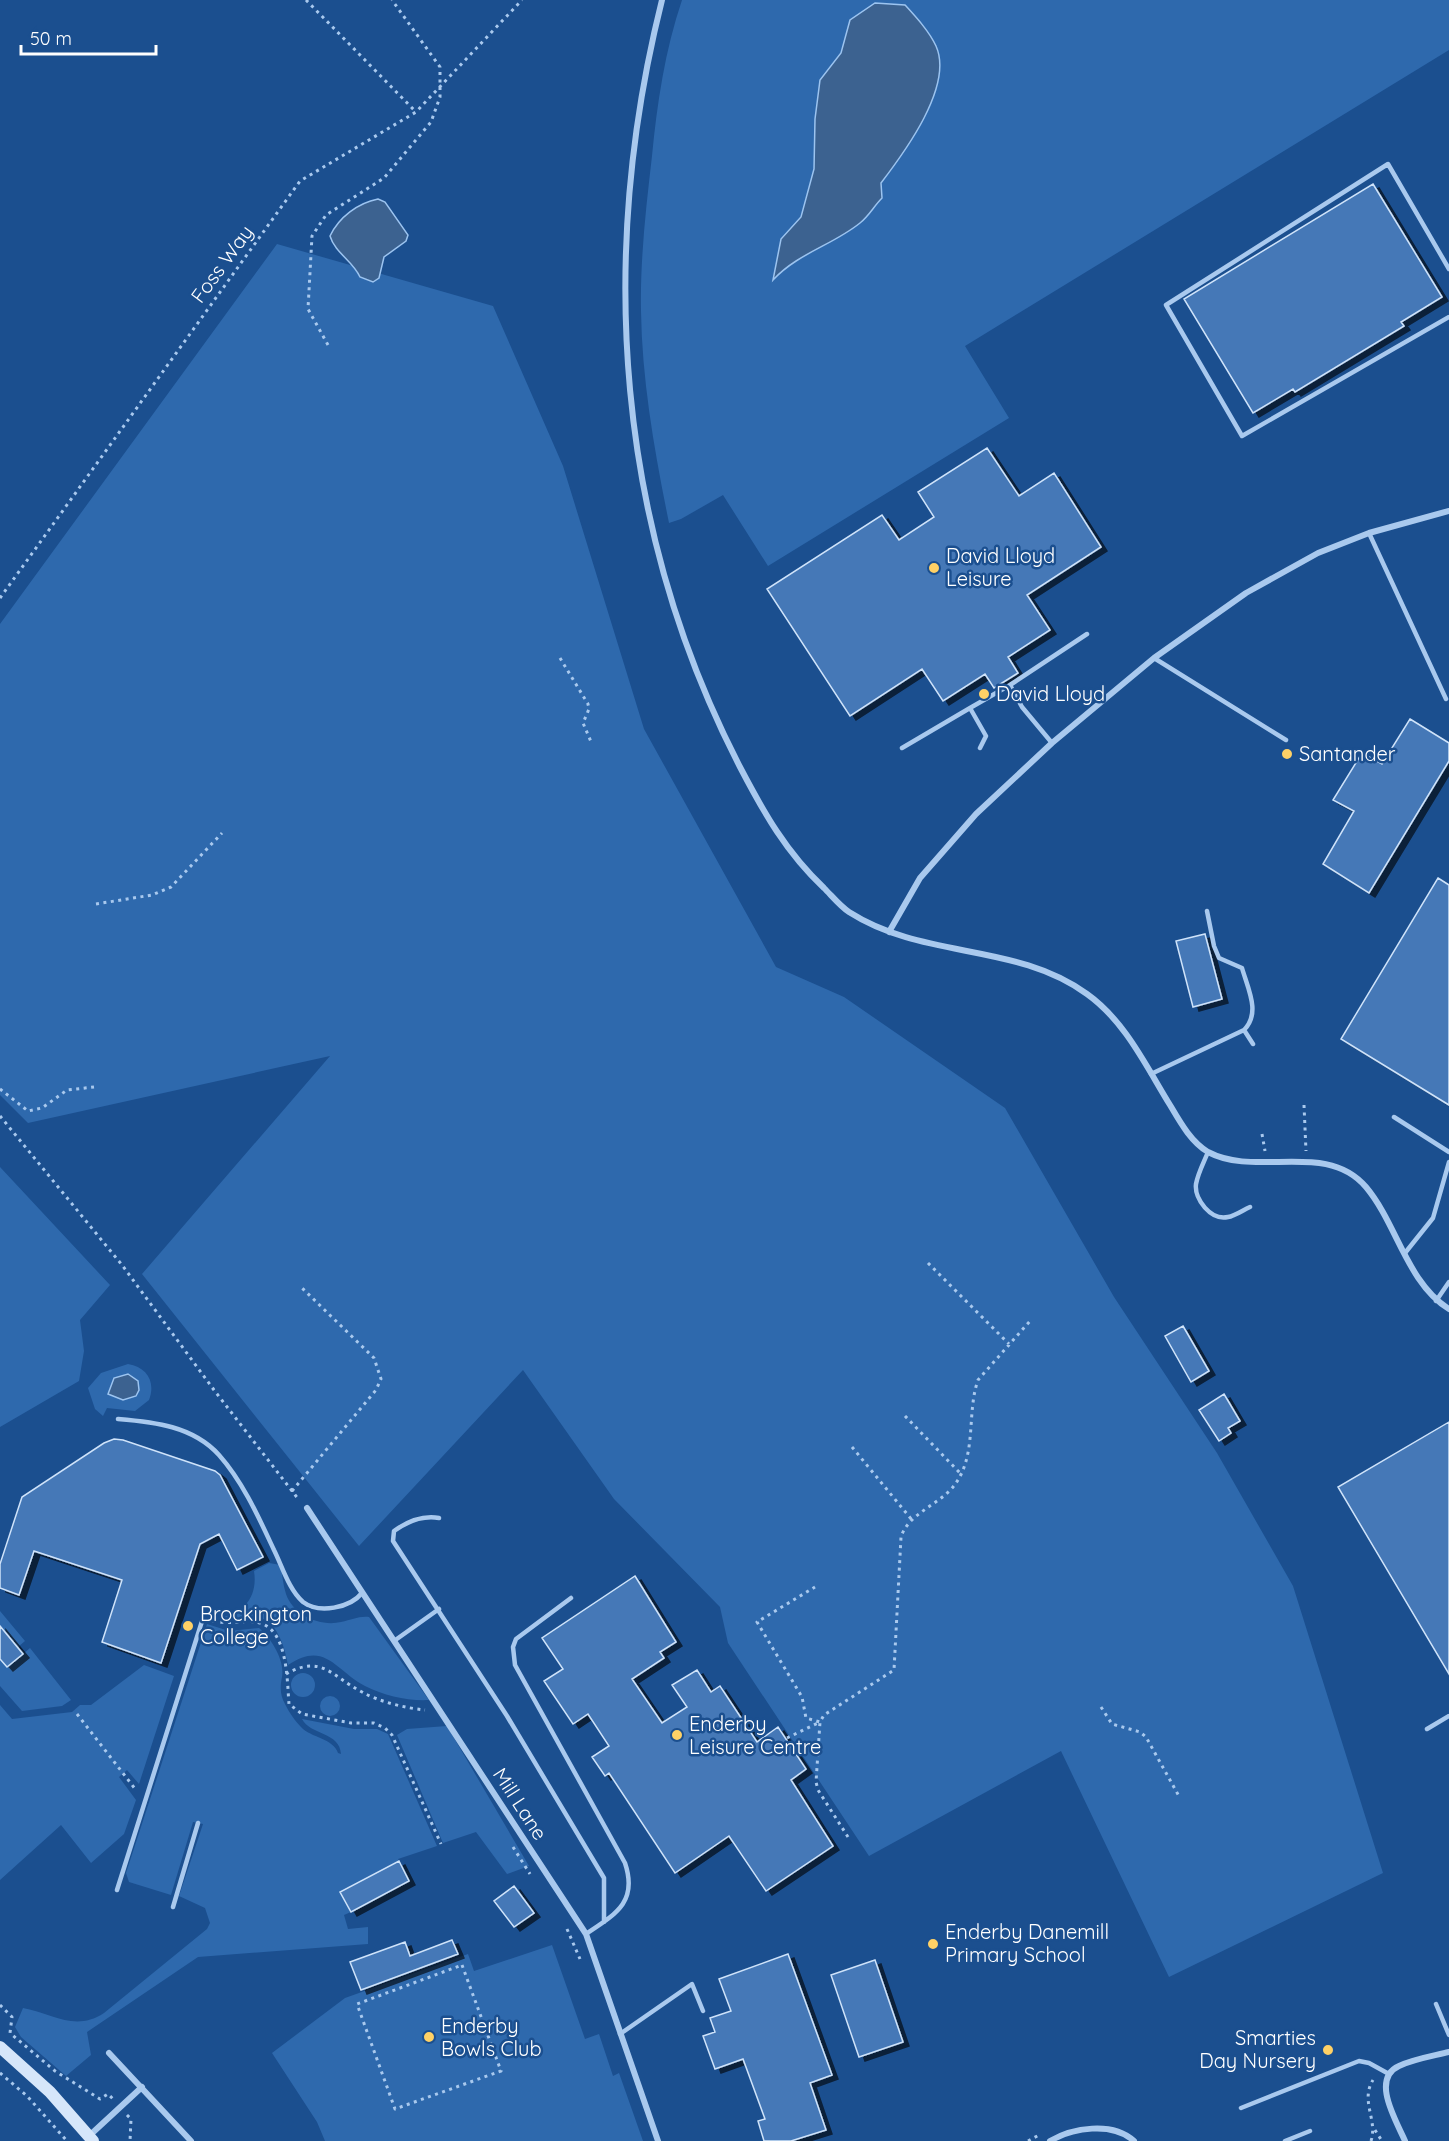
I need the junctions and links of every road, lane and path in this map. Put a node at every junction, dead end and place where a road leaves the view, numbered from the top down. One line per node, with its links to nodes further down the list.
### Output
1 (306, 0): 5 (path)
2 (392, 0): 8 (path)
3 (522, 0): 5 (path, Foss Way)
4 (662, 0): 26 (street)
5 (416, 112): 11 (path, Foss Way)
6 (1449, 268): 7 (lane)
7 (1449, 317)
8 (328, 345)
9 (1449, 511): 10 (street)
10 (1369, 533): 14 (street); 16 (lane)
11 (0, 598)
12 (1087, 634): 15 (lane)
13 (560, 658): 20 (path)
14 (1154, 658): 18 (lane); 19 (street)
15 (1010, 685): 17 (lane); 19 (lane)
16 (1446, 699)
17 (970, 708): 21 (lane); 22 (lane)
18 (1286, 741)
19 (1052, 743): 26 (street)
20 (592, 744)
21 (902, 748)
22 (980, 748)
23 (222, 833): 24 (path)
24 (96, 904)
25 (1207, 912): 27 (lane)
26 (889, 932): 29 (street)
27 (1244, 1030): 28 (lane); 29 (lane)
28 (1253, 1044)
29 (1151, 1074): 36 (street)
30 (94, 1087): 31 (path)
31 (0, 1089)
32 (1304, 1105): 39 (path)
33 (0, 1116): 54 (path)
34 (1394, 1117): 37 (lane)
35 (1262, 1134): 38 (path)
36 (1208, 1152): 38 (street); 41 (lane)
37 (1449, 1152)
38 (1266, 1161): 39 (street)
39 (1306, 1162): 42 (street)
40 (1449, 1162): 42 (lane)
41 (1250, 1207)
42 (1405, 1253): 46 (street)
43 (928, 1263): 49 (path)
44 (1449, 1282): 46 (lane)
45 (300, 1286): 54 (path)
46 (1436, 1301): 47 (street)
47 (1449, 1309)
48 (1030, 1322): 49 (path)
49 (1010, 1344): 53 (path)
50 (905, 1416): 53 (path)
51 (118, 1419): 59 (lane)
52 (852, 1447): 57 (path)
53 (960, 1473): 57 (path)
54 (292, 1491): 55 (path)
55 (307, 1508): 59 (street, Mill Lane)
56 (439, 1518): 61 (lane)
57 (912, 1520): 69 (path)
58 (815, 1587): 69 (path)
59 (362, 1593): 63 (street, Mill Lane)
60 (571, 1598): 81 (lane)
61 (439, 1610): 63 (lane); 81 (lane)
62 (203, 1617): 64 (path); 73 (lane)
63 (394, 1641): 66 (street, Mill Lane)
64 (286, 1674): 66 (path); 76 (path)
65 (1101, 1707): 72 (path)
66 (440, 1710): 83 (street, Mill Lane)
67 (77, 1714): 73 (path)
68 (1449, 1716): 70 (lane)
69 (820, 1722): 71 (path); 75 (path)
70 (1427, 1730)
71 (787, 1738)
72 (1180, 1798)
73 (145, 1800): 79 (lane)
74 (198, 1823): 80 (lane)
75 (848, 1837)
76 (441, 1844)
77 (512, 1846): 78 (path)
78 (533, 1878)
79 (117, 1890)
80 (172, 1907)
81 (604, 1922): 83 (lane)
82 (564, 1924): 84 (path)
83 (586, 1934): 88 (street, Mill Lane)
84 (584, 1969)
85 (1436, 2004): 89 (lane)
86 (0, 2005): 96 (path)
87 (703, 2011): 88 (lane)
88 (620, 2034): 105 (street, Mill Lane)
89 (1449, 2035)
90 (0, 2047): 101 (main road)
91 (1449, 2052): 94 (street)
92 (109, 2053): 95 (street)
93 (0, 2073): 102 (path)
94 (1388, 2078): 97 (lane); 110 (street)
95 (142, 2087): 96 (street); 104 (street)
96 (120, 2107): 101 (street); 103 (path)
97 (1241, 2108)
98 (395, 2109): 98 (path)
99 (1375, 2130): 109 (path)
100 (1310, 2131): 108 (lane)
101 (91, 2139)
102 (67, 2141)
103 (130, 2141)
104 (191, 2141)
105 (658, 2141)
106 (1050, 2141): 107 (street)
107 (1134, 2141)
108 (1285, 2141)
109 (1382, 2141)
110 (1404, 2141)

